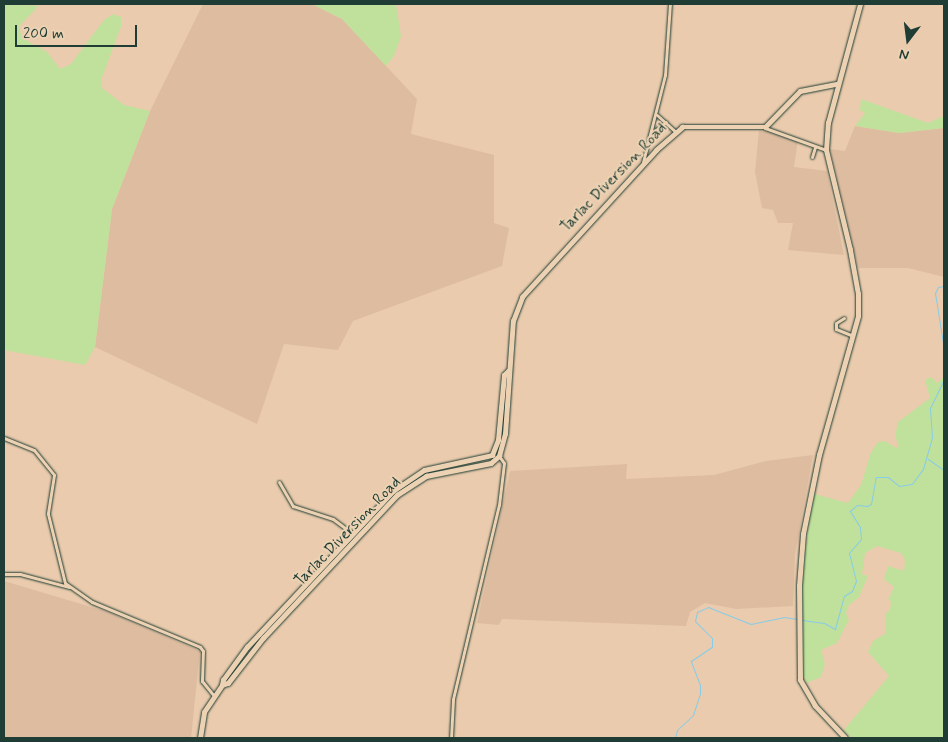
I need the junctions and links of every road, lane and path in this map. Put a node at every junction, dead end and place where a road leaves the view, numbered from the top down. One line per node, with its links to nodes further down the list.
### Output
1 (670, 4): 4 (street)
2 (860, 4): 3 (main road)
3 (837, 84): 6 (main road); 10 (main road)
4 (657, 115): 5 (street); 8 (street)
5 (666, 122): 7 (street); 8 (street)
6 (764, 127): 7 (main road, Tarlac Diversion Road); 9 (street)
7 (675, 132): 12 (main road, Tarlac Diversion Road)
8 (651, 134): 12 (street)
9 (815, 146): 10 (street); 11 (street)
10 (826, 150): 14 (main road)
11 (812, 157)
12 (643, 165): 15 (main road, Tarlac Diversion Road)
13 (844, 318): 14 (street)
14 (853, 336): 27 (main road)
15 (508, 371): 17 (main road, Tarlac Diversion Road); 18 (main road, Tarlac Diversion Road)
16 (4, 438): 22 (street)
17 (494, 453): 18 (main road); 20 (main road, Tarlac Diversion Road)
18 (499, 456): 23 (main road, Tarlac Diversion Road); 26 (street)
19 (279, 482): 20 (street)
20 (353, 534): 23 (main road, Tarlac Diversion Road)
21 (4, 574): 22 (street)
22 (69, 587): 24 (street)
23 (222, 685): 24 (main road, Tarlac Diversion Road)
24 (214, 696): 25 (main road, Tarlac Diversion Road)
25 (200, 738)
26 (451, 738)
27 (844, 738)

